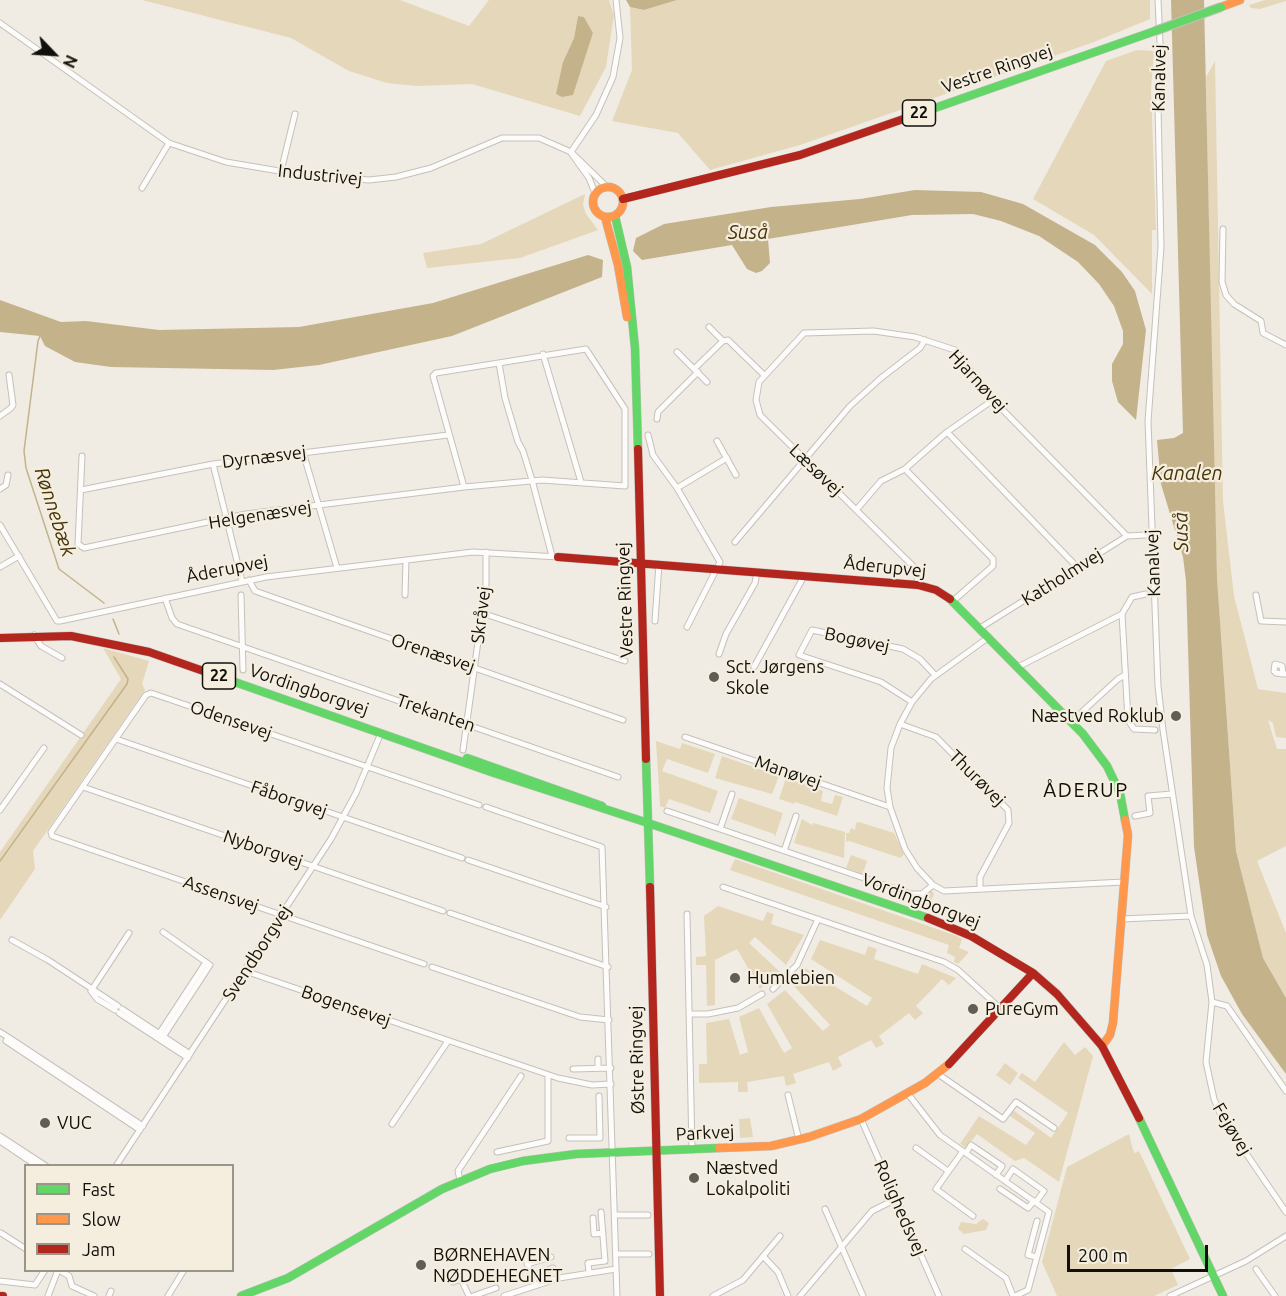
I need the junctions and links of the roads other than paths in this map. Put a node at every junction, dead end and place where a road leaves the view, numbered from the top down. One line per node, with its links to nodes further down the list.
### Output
1 (616, 0): 7 (street)
2 (1158, 0): 112 (street, Kanalvej)
3 (1240, 0): 12 (street, Vestre Ringvej / 22, bridge)
4 (0, 23): 6 (street, Industrivej)
5 (295, 114): 8 (street)
6 (169, 143): 8 (street, Industrivej); 10 (street)
7 (571, 152): 8 (street, Industrivej); 9 (street, Industrivej); 11 (street)
8 (281, 171)
9 (607, 187): 11 (street); 12 (street)
10 (142, 188)
11 (595, 193): 13 (street)
12 (623, 199): 13 (street)
13 (610, 217): 59 (street, Vestre Ringvej)
14 (1223, 229): 18 (street)
15 (710, 327): 16 (street)
16 (723, 340): 23 (street); 25 (street)
17 (925, 340): 19 (street, Hjarnøvej); 27 (street, Hjarnøvej); 37 (street)
18 (1286, 345)
19 (787, 349): 25 (street, Læsøvej)
20 (677, 352): 23 (street)
21 (543, 354): 22 (street); 43 (street); 43 (street, Helgenæsvej)
22 (499, 363): 31 (street); 42 (street)
23 (696, 371): 26 (street); 29 (street)
24 (9, 375): 28 (street)
25 (764, 375): 37 (street, Læsøvej)
26 (707, 382)
27 (993, 400): 30 (street); 53 (street, Hjarnøvej)
28 (0, 416)
29 (657, 419)
30 (947, 432): 39 (street); 62 (street)
31 (448, 435): 34 (street, Dyrnæsvej); 44 (street)
32 (648, 435): 45 (street)
33 (717, 441): 36 (street)
34 (303, 452): 38 (street, Dyrnæsvej); 48 (street)
35 (82, 456): 47 (street, Helgenæsvej)
36 (727, 459): 41 (street); 45 (street)
37 (805, 460): 49 (street, Læsøvej); 54 (street)
38 (213, 464): 47 (street, Dyrnæsvej); 50 (street)
39 (905, 469): 49 (street); 75 (street)
40 (8, 475): 46 (street)
41 (736, 475)
42 (532, 480): 43 (street, Helgenæsvej); 44 (street, Helgenæsvej); 57 (street)
43 (581, 482)
44 (464, 487): 48 (street, Helgenæsvej)
45 (677, 488): 64 (street)
46 (0, 489)
47 (81, 490): 50 (street, Helgenæsvej)
48 (318, 506): 50 (street, Helgenæsvej); 63 (street)
49 (857, 509): 69 (street, Læsøvej)
50 (228, 518): 68 (street)
51 (0, 525): 56 (street)
52 (1146, 535): 53 (street, Katholmvej)
53 (1127, 537): 62 (street, Katholmvej)
54 (735, 542)
55 (486, 552): 57 (street, Åderupvej); 58 (street, Åderupvej); 76 (street, Skråvej)
56 (19, 556): 61 (street); 74 (street, Åderupvej)
57 (555, 556): 59 (street, Åderupvej)
58 (406, 560): 63 (street, Åderupvej); 72 (street)
59 (641, 563): 60 (street, Åderupvej); 121 (street, Vestre Ringvej)
60 (659, 564): 64 (street, Åderupvej); 78 (street)
61 (0, 567)
62 (1077, 567): 81 (street, Katholmvej)
63 (337, 568): 67 (street, Åderupvej)
64 (718, 569): 65 (street, Åderupvej); 80 (street)
65 (757, 572): 66 (street, Åderupvej); 86 (street)
66 (804, 576): 69 (street, Åderupvej); 89 (street)
67 (249, 580): 68 (street, Åderupvej); 91 (street, Orenæsvej)
68 (242, 581): 74 (street, Åderupvej)
69 (918, 585): 75 (street, Åderupvej)
70 (1146, 594): 77 (street)
71 (241, 595): 85 (street)
72 (405, 595)
73 (1256, 595): 79 (street)
74 (165, 598): 85 (street, Trekanten)
75 (953, 601): 81 (street, Åderupvej)
76 (482, 613): 88 (street); 91 (street, Skråvej)
77 (1122, 614): 90 (street); 94 (street)
78 (654, 621)
79 (1286, 622)
80 (687, 627)
81 (980, 628): 83 (street, Åderupvej)
82 (34, 635): 84 (street, Vordingborgvej / 22); 87 (street); 102 (street, Vordingborgvej / 22)
83 (989, 637): 90 (street, Åderupvej); 93 (street)
84 (0, 638)
85 (244, 647): 92 (street); 99 (street, Trekanten)
86 (719, 654)
87 (62, 658)
88 (626, 661)
89 (754, 667)
90 (1018, 667): 98 (street, Åderupvej)
91 (474, 668): 97 (street, Orenæsvej); 99 (street, Skråvej)
92 (243, 670)
93 (935, 675): 96 (street); 96 (street, Bogøvej)
94 (1125, 675): 98 (street); 101 (street)
95 (0, 684): 103 (street)
96 (912, 702): 100 (street)
97 (623, 720)
98 (1071, 722): 126 (street, Åderupvej)
99 (467, 723): 107 (street, Skråvej); 109 (street, Trekanten)
100 (900, 724): 115 (street); 129 (street, Thurøvej)
101 (1155, 730)
102 (382, 732): 108 (street, Svendborgvej); 121 (street, Vordingborgvej / 22)
103 (81, 735)
104 (685, 737): 115 (street, Manøvej)
105 (116, 739): 108 (street, Odensevej); 110 (street, Odensevej); 120 (street, Fåborgvej)
106 (44, 748): 116 (street)
107 (463, 750)
108 (368, 766): 113 (street, Odensevej); 120 (street, Svendborgvej)
109 (618, 777)
110 (83, 787): 123 (street, Odensevej); 125 (street, Nyborgvej)
111 (732, 794): 122 (street)
112 (1172, 795): 119 (street); 135 (street, Kanalvej)
113 (479, 805)
114 (486, 807): 130 (street)
115 (890, 807): 127 (street)
116 (0, 810)
117 (667, 811): 122 (street)
118 (796, 816): 124 (street)
119 (1135, 816)
120 (342, 817): 125 (street, Svendborgvej); 130 (street, Fåborgvej)
121 (648, 823): 145 (street, Vordingborgvej); 185 (street, Østre Ringvej)
122 (720, 829): 124 (street)
123 (52, 836): 134 (street, Assensvej)
124 (784, 851): 127 (street)
125 (313, 867): 131 (street, Nyborgvej); 134 (street, Svendborgvej)
126 (1124, 882): 129 (street); 137 (street, Åderupvej)
127 (933, 885): 129 (street)
128 (723, 886): 136 (street)
129 (980, 889)
130 (606, 907): 143 (street)
131 (443, 911)
132 (450, 913): 143 (street)
133 (687, 914): 151 (street)
134 (282, 915): 141 (street, Assensvej); 144 (street, Svendborgvej)
135 (1191, 916): 137 (street); 149 (street, Kanalvej)
136 (818, 919): 147 (street); 150 (street)
137 (1121, 919): 156 (street, Åderupvej)
138 (163, 932): 154 (street)
139 (129, 933): 146 (street)
140 (12, 940): 146 (street)
141 (424, 964)
142 (432, 967): 152 (street)
143 (608, 967): 152 (street)
144 (244, 971): 155 (street, Bogensevej); 157 (street, Svendborgvej)
145 (1033, 973): 150 (street, Parkvej); 156 (street, Vordingborgvej)
146 (91, 989): 154 (street)
147 (773, 990)
148 (762, 994): 151 (street)
149 (1212, 1002): 166 (street); 199 (street, Fejøvej)
150 (1002, 1010): 162 (street, Parkvej)
151 (689, 1014): 170 (street)
152 (609, 1020): 160 (street)
153 (0, 1032): 176 (street)
154 (160, 1037): 157 (street)
155 (448, 1041): 163 (street, Bogensevej); 175 (street)
156 (1102, 1046): 228 (street, Vordingborgvej)
157 (189, 1056): 176 (street, Svendborgvej)
158 (598, 1059): 159 (street)
159 (598, 1068): 160 (street); 161 (street)
160 (610, 1068): 165 (street)
161 (573, 1069)
162 (938, 1074): 167 (street, Parkvej); 177 (street)
163 (548, 1075): 165 (street, Bogensevej); 183 (street)
164 (521, 1076): 192 (street)
165 (611, 1084): 172 (street)
166 (1286, 1091)
167 (909, 1094): 174 (street, Parkvej); 186 (street)
168 (788, 1095): 180 (street)
169 (599, 1096): 173 (street)
170 (691, 1104): 171 (street); 182 (street)
171 (699, 1104)
172 (612, 1115): 173 (street); 184 (street)
173 (600, 1116): 179 (street)
174 (861, 1119): 180 (street, Parkvej); 195 (street, Rolighedsvej)
175 (392, 1124)
176 (142, 1128): 189 (street, Svendborgvej)
177 (1054, 1128)
178 (0, 1138): 187 (street); 188 (street)
179 (568, 1138)
180 (799, 1140): 182 (street, Parkvej)
181 (916, 1148): 190 (street)
182 (692, 1150): 185 (street, Parkvej)
183 (497, 1152)
184 (612, 1152): 185 (street, Parkvej); 192 (street, Parkvej); 200 (street)
185 (656, 1152): 240 (street, Østre Ringvej)
186 (964, 1152): 190 (street); 191 (street); 191 (street)
187 (34, 1164)
188 (43, 1164)
189 (117, 1164)
190 (948, 1171): 202 (street)
191 (996, 1174): 193 (street)
192 (460, 1180): 236 (street, Parkvej)
193 (1005, 1180): 196 (street); 196 (street)
194 (1000, 1189): 196 (street)
195 (896, 1199): 209 (street); 245 (street, Rolighedsvej)
196 (1035, 1202): 217 (street)
197 (825, 1209): 209 (street)
198 (601, 1212): 206 (street)
199 (1286, 1212)
200 (615, 1215): 201 (street); 213 (street)
201 (648, 1215)
202 (973, 1216)
203 (593, 1218): 206 (street)
204 (1037, 1221): 217 (street)
205 (1, 1233): 210 (street)
206 (603, 1233): 226 (street)
207 (780, 1236): 215 (street)
208 (1286, 1236): 228 (street)
209 (841, 1247): 243 (street); 244 (street)
210 (24, 1248)
211 (965, 1249): 246 (street)
212 (524, 1254): 218 (street)
213 (616, 1254): 214 (street); 220 (street)
214 (649, 1254)
215 (763, 1256): 241 (street); 242 (street)
216 (551, 1257): 218 (street)
217 (1037, 1257): 246 (street)
218 (527, 1264): 227 (street)
219 (553, 1268): 227 (street)
220 (616, 1269): 226 (street); 239 (street)
221 (1256, 1269): 249 (street)
222 (44, 1272): 229 (street)
223 (58, 1272): 233 (street)
224 (62, 1272): 234 (street)
225 (183, 1272): 235 (street)
226 (589, 1272): 231 (street)
227 (531, 1276): 231 (street)
228 (1214, 1276): 247 (street); 248 (street, Vordingborgvej)
229 (0, 1281)
230 (453, 1282): 237 (street)
231 (535, 1285): 238 (street)
232 (496, 1288): 237 (street)
233 (48, 1296)
234 (94, 1296)
235 (168, 1296)
236 (241, 1296)
237 (471, 1296)
238 (504, 1296)
239 (617, 1296)
240 (660, 1296)
241 (713, 1296)
242 (788, 1296)
243 (800, 1296)
244 (863, 1296)
245 (939, 1296)
246 (1014, 1296)
247 (1170, 1296)
248 (1223, 1296)
249 (1275, 1296)

